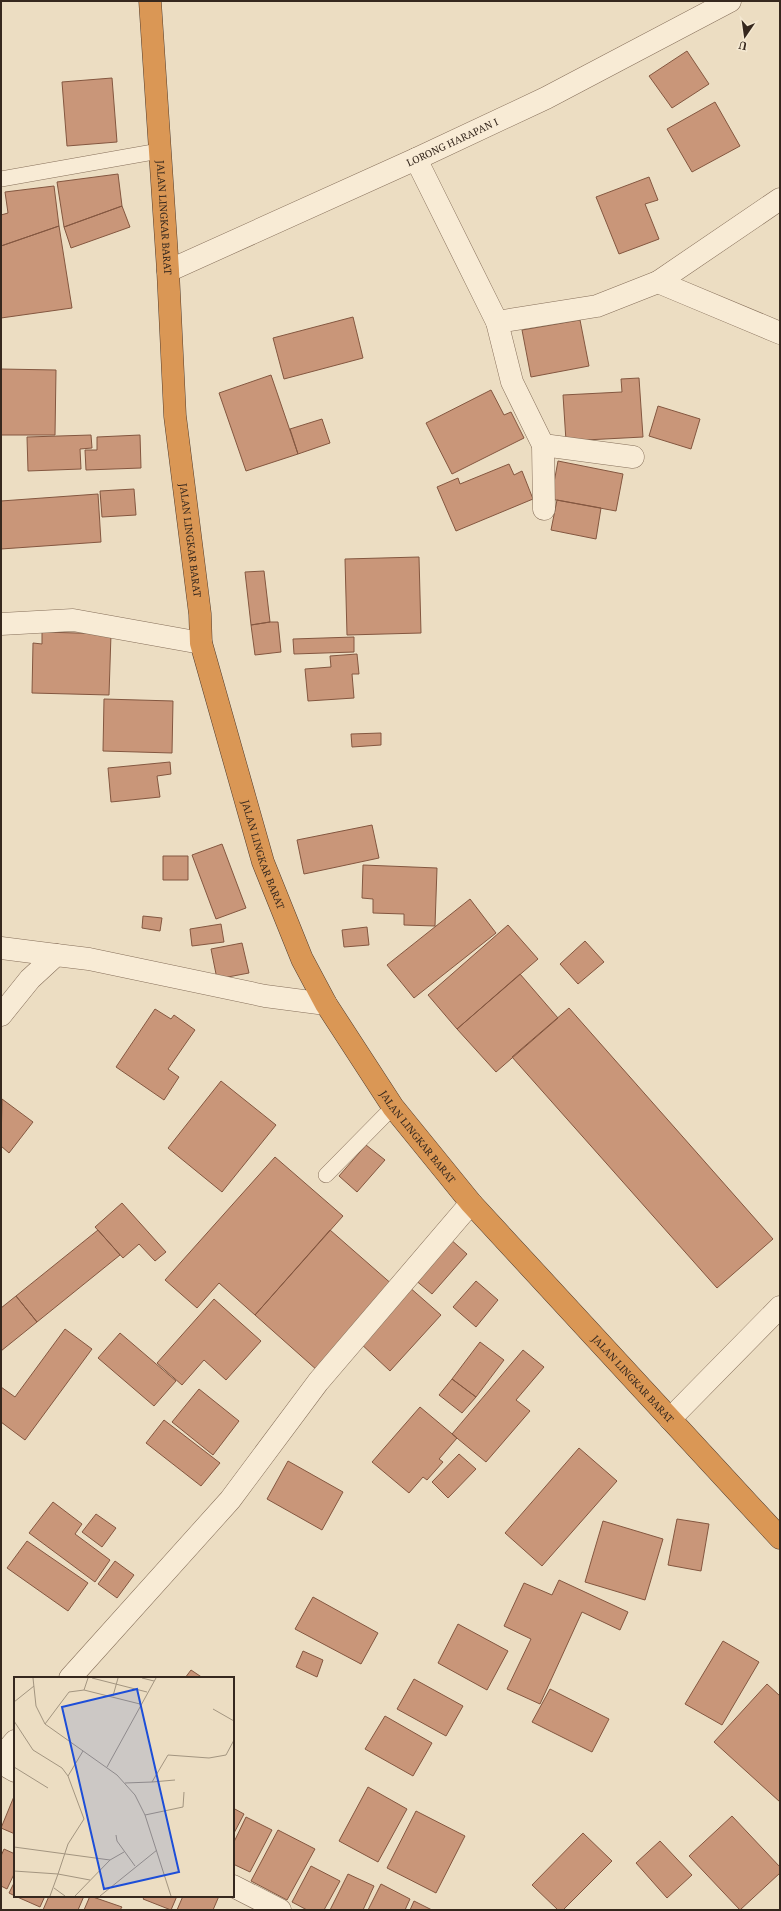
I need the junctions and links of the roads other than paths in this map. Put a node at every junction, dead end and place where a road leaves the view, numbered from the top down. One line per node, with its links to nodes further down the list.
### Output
1 (150, 1): 3 (highway, JALAN LINGKAR BARAT)
2 (730, 1): 4 (street, LORONG HARAPAN I)
3 (159, 151): 5 (lane); 7 (highway, JALAN LINGKAR BARAT)
4 (416, 159): 7 (street, LORONG HARAPAN I); 9 (street)
5 (1, 180)
6 (780, 199): 8 (street)
7 (168, 271): 15 (highway, JALAN LINGKAR BARAT)
8 (658, 282): 9 (street); 10 (street)
9 (497, 322): 11 (street)
10 (780, 333)
11 (543, 445): 12 (street); 13 (street)
12 (633, 457)
13 (544, 509)
14 (1, 624): 15 (street)
15 (201, 643): 18 (highway, JALAN LINGKAR BARAT)
16 (1, 948): 17 (street)
17 (56, 955): 18 (street); 19 (street)
18 (326, 1004): 20 (highway, JALAN LINGKAR BARAT)
19 (1, 1015)
20 (393, 1107): 21 (lane); 22 (highway, JALAN LINGKAR BARAT)
21 (326, 1175)
22 (471, 1203): 24 (highway, JALAN LINGKAR BARAT); 26 (street)
23 (780, 1307): 24 (street)
24 (670, 1419): 25 (highway, JALAN LINGKAR BARAT)
25 (780, 1538)
26 (71, 1677)
27 (14, 1742): 28 (street)
28 (1, 1756)
29 (1, 1763): 30 (street)
30 (14, 1770)
31 (234, 1887): 32 (street)
32 (251, 1904): 33 (street)
33 (280, 1910)

